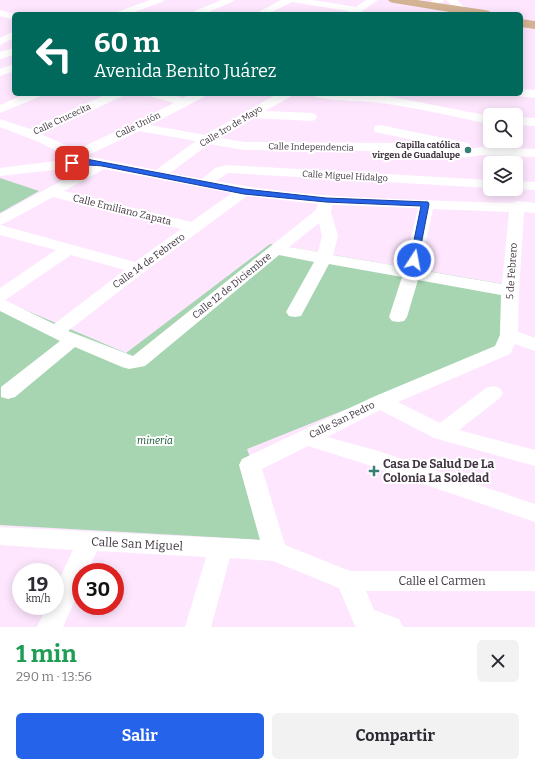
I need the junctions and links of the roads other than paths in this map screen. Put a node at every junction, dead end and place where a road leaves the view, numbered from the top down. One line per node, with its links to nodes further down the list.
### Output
1 (159, 0): 12 (street)
2 (229, 0): 13 (street)
3 (289, 0): 14 (street)
4 (296, 0): 10 (street)
5 (373, 0): 15 (street)
6 (379, 0): 16 (main road)
7 (394, 0): 9 (main road)
8 (451, 0): 16 (street)
9 (434, 3): 16 (main road)
10 (317, 4): 11 (street); 15 (street)
11 (305, 11)
12 (128, 12)
13 (204, 12)
14 (264, 12)
15 (354, 12)
16 (464, 12)
17 (0, 13): 18 (street)
18 (12, 16)
19 (523, 20): 20 (main road)
20 (535, 22)
21 (523, 23): 22 (main road)
22 (535, 25)
23 (12, 35): 24 (street)
24 (0, 42)
25 (0, 48): 26 (street)
26 (12, 52)
27 (12, 52): 28 (street)
28 (0, 56)
29 (12, 68): 30 (street)
30 (0, 73)
31 (523, 93): 32 (street)
32 (535, 94)
33 (31, 96): 40 (street)
34 (113, 96): 50 (street, Calle Crucecita)
35 (163, 96): 39 (street)
36 (196, 96): 39 (street, Calle Unión)
37 (282, 96): 41 (street, Calle 1ro de Mayo)
38 (334, 96): 43 (street)
39 (184, 102): 47 (street, Calle Unión)
40 (0, 109)
41 (250, 114): 42 (street); 51 (street, Calle 1ro de Mayo)
42 (311, 117)
43 (483, 119)
44 (523, 121): 45 (street)
45 (535, 122)
46 (0, 123): 50 (street)
47 (137, 127): 51 (street, Calle Independencia); 55 (street, Calle Unión)
48 (380, 129): 49 (street)
49 (397, 133): 52 (street); 53 (street)
50 (30, 134): 55 (street)
51 (206, 140): 52 (street, Calle Independencia); 58 (street, Calle 1ro de Mayo)
52 (407, 148): 53 (street, Calle Independencia)
53 (481, 151): 54 (street, Calle Independencia)
54 (535, 153)
55 (81, 158): 56 (street); 57 (street)
56 (102, 164): 58 (street); 64 (street)
57 (0, 172)
58 (158, 175): 59 (street)
59 (204, 184): 60 (street, Calle Miguel Hidalgo); 63 (street)
60 (483, 184)
61 (523, 185): 62 (street)
62 (535, 186)
63 (244, 191): 66 (street); 70 (street, Calle 14 de Febrero)
64 (50, 192): 69 (street); 70 (street, Calle Emiliano Zapata)
65 (426, 204): 66 (street); 67 (street); 76 (street)
66 (324, 206): 73 (street, Calle 12 de Diciembre); 74 (street)
67 (516, 206): 68 (street); 77 (street, 5 de Febrero)
68 (535, 208)
69 (0, 220)
70 (195, 228): 75 (street, Calle 14 de Febrero)
71 (0, 230): 72 (street)
72 (69, 249): 75 (street); 78 (street)
73 (276, 250): 74 (street); 84 (street, Calle 12 de Diciembre)
74 (323, 258): 76 (street); 80 (street)
75 (138, 268): 82 (street, Calle 14 de Febrero)
76 (411, 274): 77 (street); 81 (street)
77 (510, 291): 83 (street, 5 de Febrero)
78 (0, 296)
79 (0, 304): 82 (street)
80 (295, 312)
81 (398, 317)
82 (55, 332): 84 (street)
83 (509, 335): 85 (street); 88 (street, Calle San Pedro)
84 (73, 340): 86 (street)
85 (535, 345)
86 (8, 392)
87 (493, 394): 89 (street)
88 (380, 402): 89 (street); 90 (street, Calle San Pedro)
89 (442, 433): 91 (street)
90 (306, 438): 92 (street); 96 (street, Calle San Pedro)
91 (535, 458)
92 (535, 513)
93 (0, 536): 94 (street, Calle San Miguel)
94 (89, 541): 95 (street, Calle San Miguel); 100 (street)
95 (221, 548): 96 (street, Calle San Miguel); 101 (street)
96 (275, 551): 97 (street, Calle San Miguel)
97 (349, 581): 98 (street, Calle el Carmen); 99 (street)
98 (535, 581)
99 (364, 622): 102 (street)
100 (50, 627)
101 (198, 627)
102 (390, 627)

